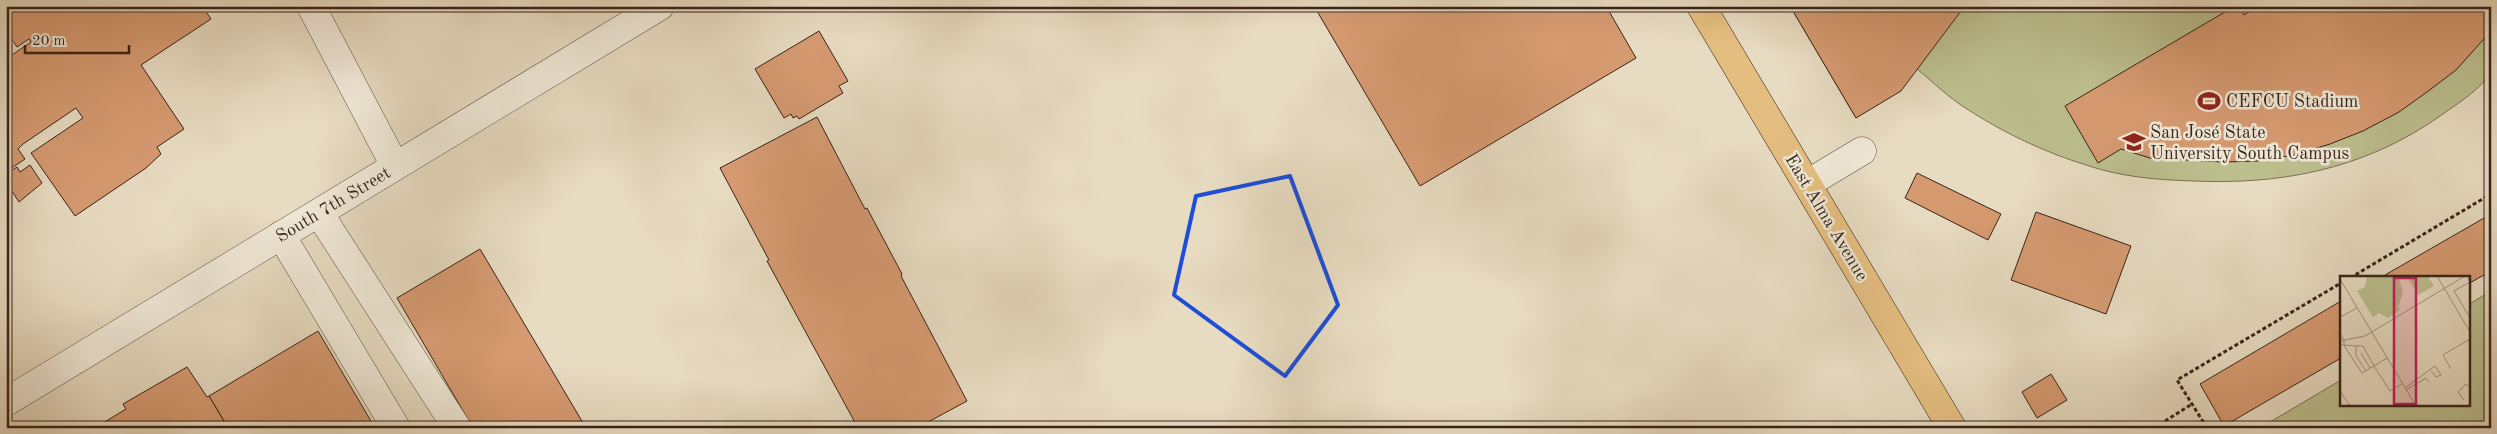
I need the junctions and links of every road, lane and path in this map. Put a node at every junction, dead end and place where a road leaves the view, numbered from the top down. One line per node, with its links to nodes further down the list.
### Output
1 (311, 6): 5 (street)
2 (660, 6): 5 (street, South 7th Street)
3 (1701, 6): 6 (main road, East Alma Avenue)
4 (1862, 151): 6 (street)
5 (396, 166): 8 (street, South 7th Street)
6 (1807, 184): 16 (main road, East Alma Avenue)
7 (2491, 194): 10 (path)
8 (319, 213): 9 (street, South 7th Street); 15 (street)
9 (281, 235): 12 (street, South 7th Street); 14 (street)
10 (2353, 276)
11 (2340, 284): 13 (path)
12 (6, 402)
13 (2192, 404): 17 (path); 18 (path)
14 (396, 428)
15 (457, 428)
16 (1952, 428)
17 (2154, 428)
18 (2207, 428)

